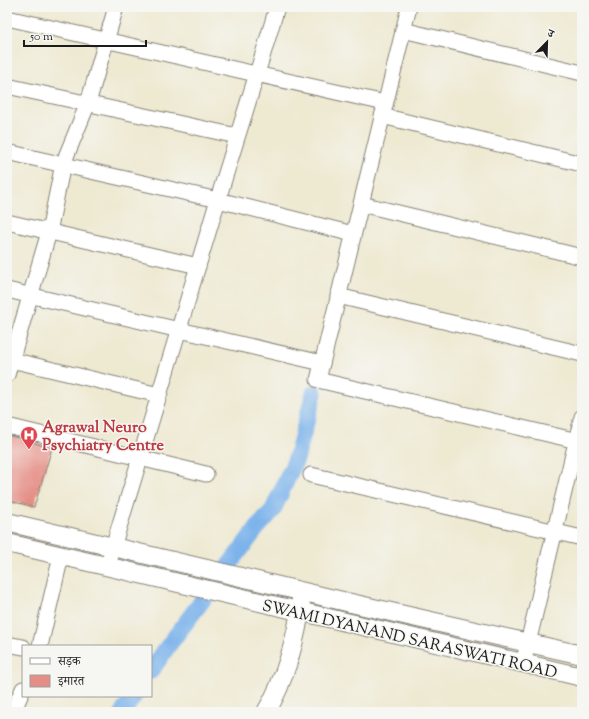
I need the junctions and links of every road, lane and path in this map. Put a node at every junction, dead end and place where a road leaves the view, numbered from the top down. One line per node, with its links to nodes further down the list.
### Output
1 (116, 7): 6 (street)
2 (277, 7): 8 (street)
3 (409, 7): 5 (street)
4 (7, 18): 6 (street)
5 (403, 30): 7 (street); 11 (street)
6 (106, 40): 8 (street); 10 (street)
7 (582, 73)
8 (258, 74): 11 (street); 12 (street)
9 (7, 86): 10 (street)
10 (88, 104): 12 (street); 14 (street)
11 (384, 109): 15 (street); 17 (street)
12 (237, 136): 16 (street)
13 (7, 152): 14 (street)
14 (63, 164): 16 (street); 19 (street)
15 (582, 164)
16 (218, 200): 20 (street); 22 (street)
17 (361, 204): 20 (street); 21 (street)
18 (7, 222): 19 (street)
19 (49, 232): 22 (street); 24 (street)
20 (353, 234): 25 (street)
21 (582, 256)
22 (198, 266): 26 (street)
23 (7, 290): 24 (street)
24 (31, 295): 26 (street); 28 (street)
25 (338, 296): 27 (street); 29 (street)
26 (178, 330): 29 (street); 31 (street)
27 (582, 354)
28 (9, 360): 30 (street); 31 (street)
29 (322, 363): 34 (street)
30 (7, 375)
31 (159, 395): 35 (street)
32 (582, 417): 34 (street)
33 (7, 426): 35 (street)
34 (579, 442): 39 (street)
35 (140, 458): 36 (street); 42 (street)
36 (206, 474)
37 (311, 476): 39 (street)
38 (7, 522): 42 (street)
39 (555, 532): 40 (street); 47 (street)
40 (582, 538)
41 (7, 544): 43 (street)
42 (113, 548): 44 (street); 45 (street)
43 (61, 556): 44 (street); 49 (street)
44 (108, 567): 46 (street, SWAMI DYANAND SARASWATI ROAD)
45 (301, 591): 46 (street); 47 (street)
46 (300, 613): 52 (street, SWAMI DYANAND SARASWATI ROAD); 56 (street)
47 (528, 643): 51 (street); 52 (street)
48 (7, 644): 50 (street)
49 (40, 645)
50 (22, 647)
51 (582, 655)
52 (523, 664): 53 (street, SWAMI DYANAND SARASWATI ROAD)
53 (582, 678)
54 (22, 691): 55 (street)
55 (13, 712)
56 (266, 712)

